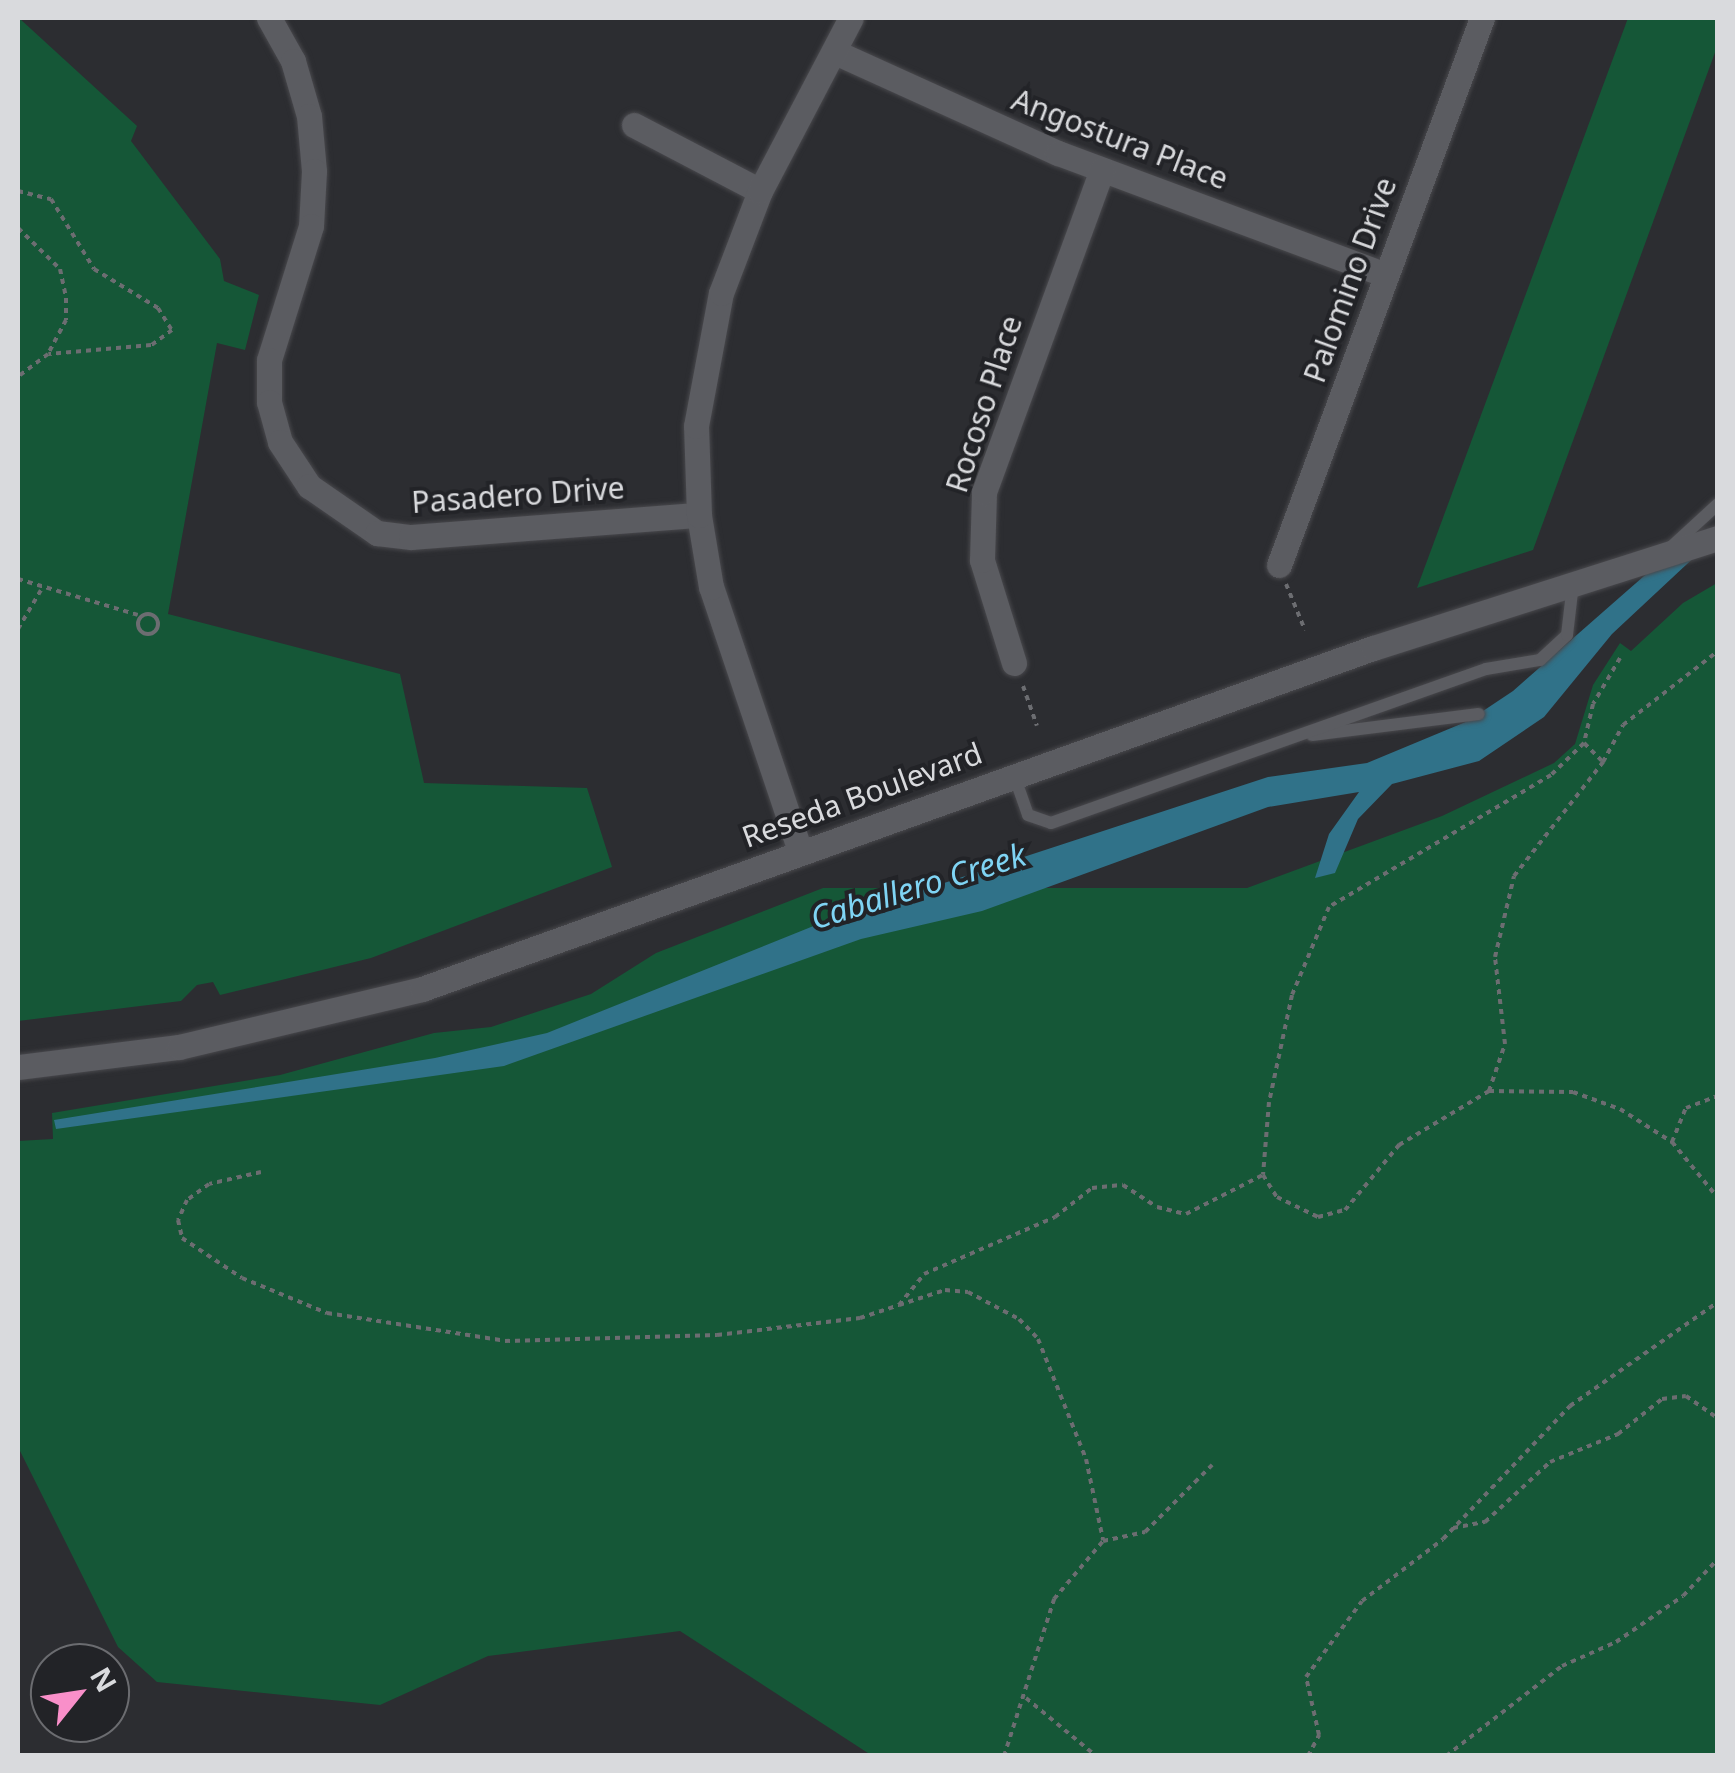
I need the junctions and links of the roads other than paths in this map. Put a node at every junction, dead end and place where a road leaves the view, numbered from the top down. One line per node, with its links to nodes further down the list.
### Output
1 (269, 18): 10 (street, Pasadero Drive)
2 (851, 18): 4 (street)
3 (1477, 19): 8 (street, Palomino Drive)
4 (835, 52): 6 (street, Angostura Place); 7 (street)
5 (634, 126): 7 (street)
6 (1102, 170): 8 (street, Angostura Place); 15 (street, Rocoso Place)
7 (760, 192): 10 (street)
8 (1386, 276): 13 (street, Palomino Drive)
9 (1718, 504): 12 (lane)
10 (699, 515): 19 (street)
11 (1716, 539): 12 (street, Reseda Boulevard)
12 (1669, 553): 14 (street, Reseda Boulevard)
13 (1280, 565)
14 (1573, 581): 17 (lane); 18 (street, Reseda Boulevard)
15 (1014, 662)
16 (1479, 714): 17 (lane)
17 (1300, 735): 18 (lane)
18 (1014, 775): 19 (street, Reseda Boulevard)
19 (800, 851): 20 (street, Reseda Boulevard)
20 (18, 1067)

